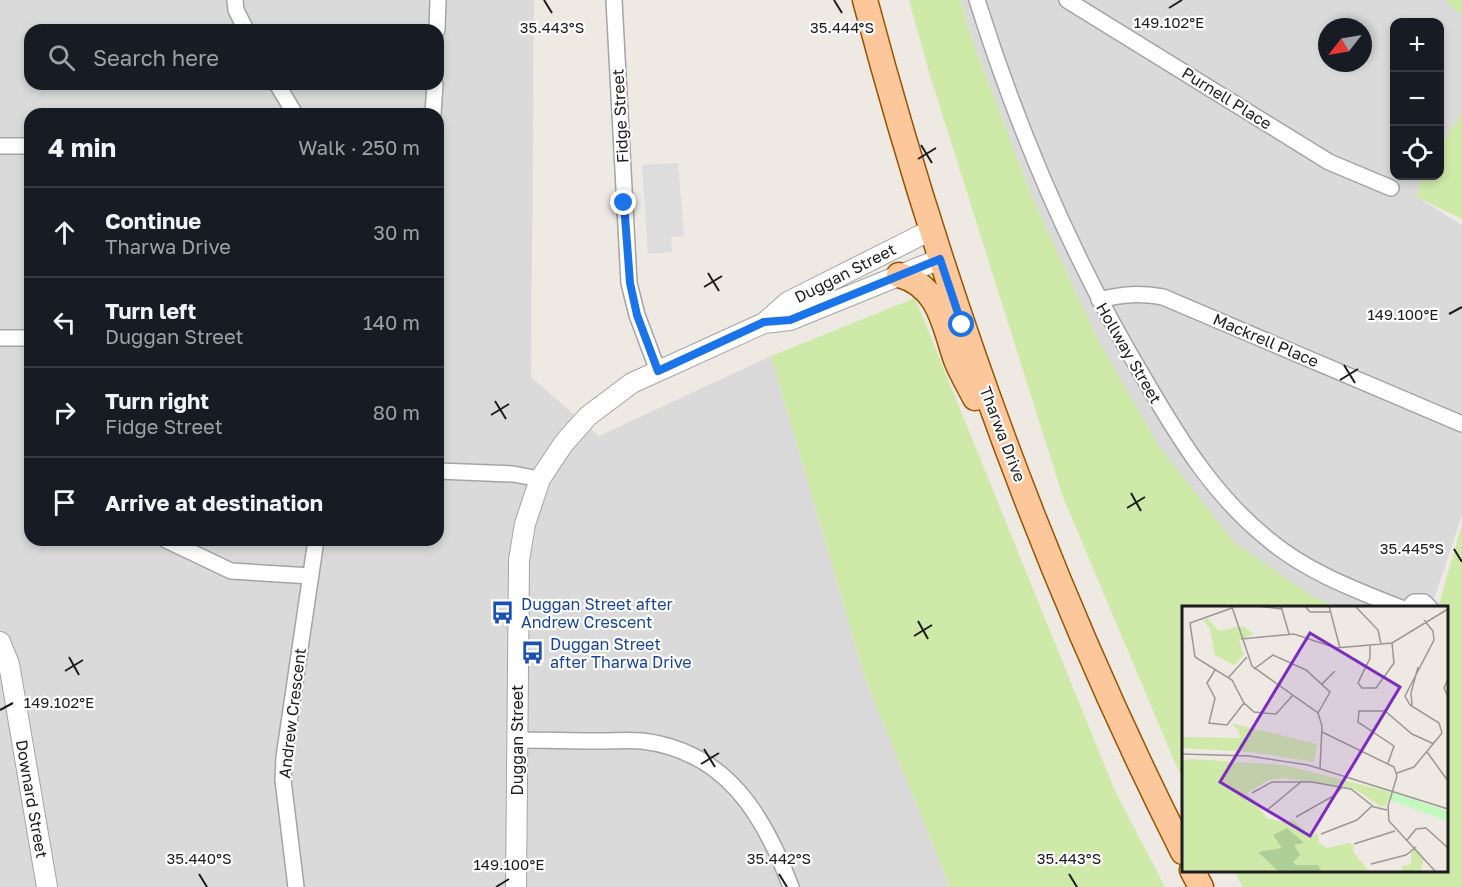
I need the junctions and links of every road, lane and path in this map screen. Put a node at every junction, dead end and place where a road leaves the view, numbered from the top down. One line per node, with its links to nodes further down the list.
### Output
1 (235, 0): 7 (street)
2 (438, 0): 8 (street)
3 (614, 0): 23 (street, Fidge Street)
4 (865, 0): 16 (main road, Tharwa Drive)
5 (977, 0): 19 (street, Hollway Street)
6 (1067, 0): 15 (street, Purnell Place)
7 (243, 24)
8 (437, 24)
9 (281, 90): 11 (street)
10 (435, 90): 12 (street)
11 (291, 108)
12 (433, 108)
13 (0, 146): 14 (street)
14 (24, 146)
15 (1391, 188)
16 (931, 230): 17 (main road, Tharwa Drive); 20 (street, Duggan Street)
17 (940, 259): 18 (street, Duggan Street); 25 (main road, Tharwa Drive)
18 (899, 275): 20 (street, Duggan Street); 25 (main road)
19 (1099, 300): 24 (street, Mackrell Place); 31 (street, Hollway Street)
20 (764, 322): 23 (street, Duggan Street)
21 (0, 338): 22 (street)
22 (24, 338)
23 (658, 371): 27 (street, Duggan Street)
24 (1462, 424)
25 (1001, 430): 36 (main road, Tharwa Drive)
26 (444, 471): 27 (street)
27 (540, 479): 35 (street, Duggan Street)
28 (179, 546): 30 (street)
29 (315, 546): 30 (street, Andrew Crescent)
30 (311, 576): 39 (street, Andrew Crescent)
31 (1396, 606)
32 (1409, 606): 33 (street)
33 (1428, 606)
34 (0, 642): 38 (street, Downard Street)
35 (517, 740): 40 (street, Duggan Street); 41 (street)
36 (1182, 850)
37 (1193, 872): 42 (main road)
38 (46, 887)
39 (296, 887)
40 (516, 887)
41 (791, 887)
42 (1201, 887)

